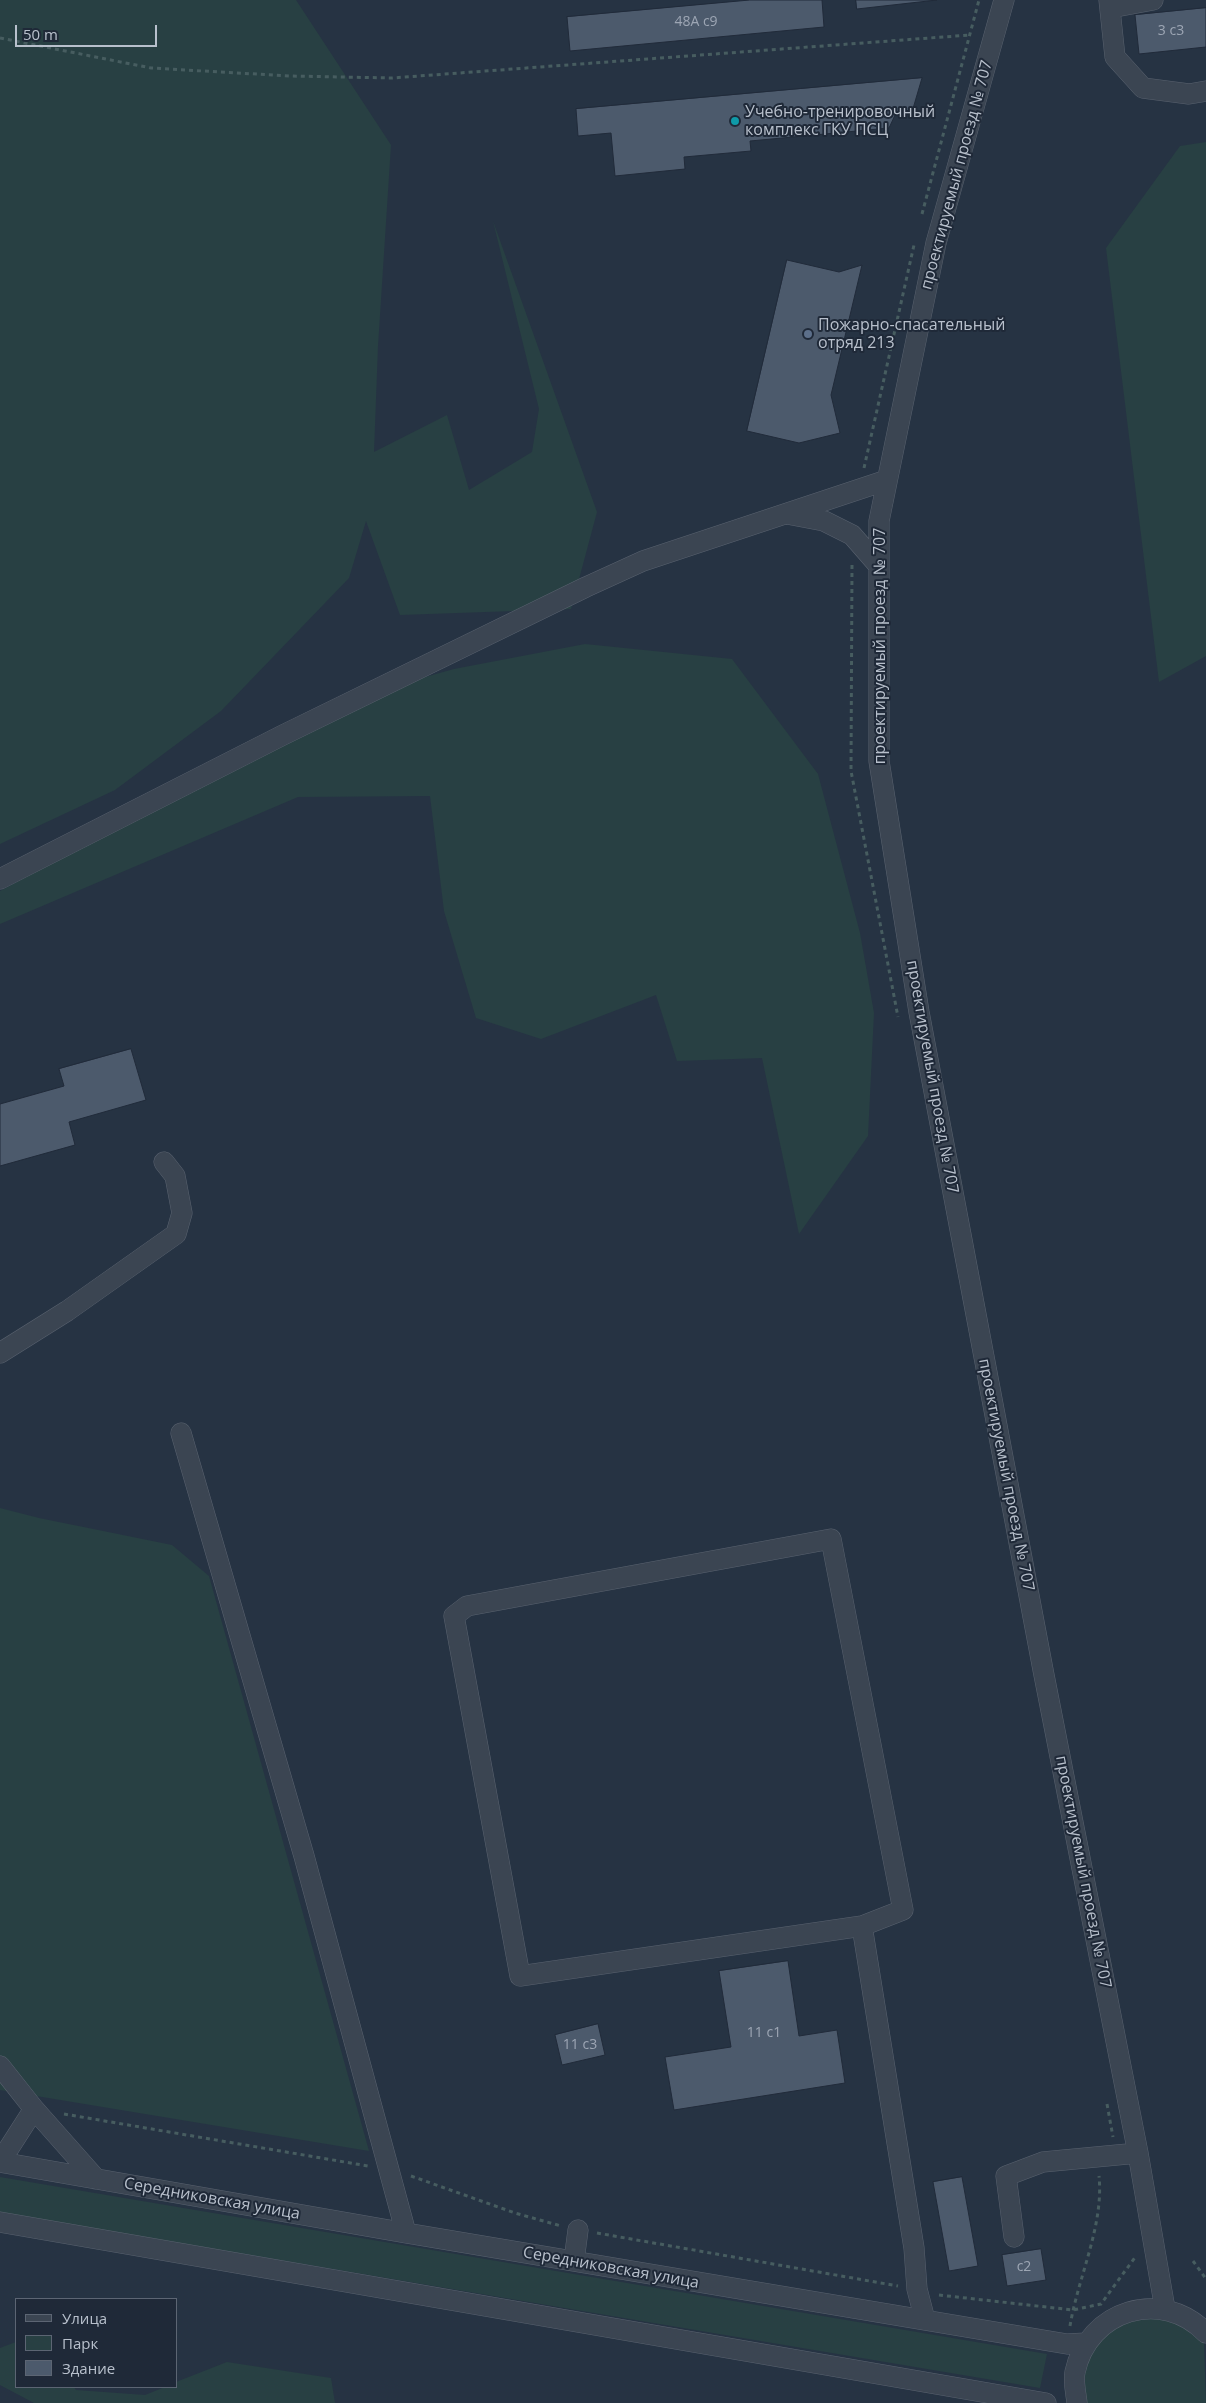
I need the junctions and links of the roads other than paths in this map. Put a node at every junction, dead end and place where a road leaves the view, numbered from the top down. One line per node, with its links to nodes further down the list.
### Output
1 (1004, 0): 5 (street, проектируемый проезд № 707)
2 (1153, 0): 3 (street)
3 (1110, 4): 4 (street)
4 (1206, 91)
5 (887, 480): 6 (street); 7 (street, проектируемый проезд № 707)
6 (785, 514): 7 (street); 8 (street)
7 (879, 566): 15 (street, проектируемый проезд № 707)
8 (0, 879)
9 (164, 1162): 10 (street)
10 (0, 1353)
11 (181, 1433): 20 (street)
12 (862, 1926): 12 (street); 24 (street)
13 (0, 2066): 14 (street)
14 (34, 2109): 16 (street); 17 (street)
15 (1138, 2153): 21 (street); 23 (street)
16 (0, 2162): 17 (street, Середниковская улица)
17 (96, 2179): 20 (street, Середниковская улица)
18 (0, 2222): 27 (street)
19 (578, 2230): 22 (street)
20 (406, 2233): 22 (street, Середниковская улица)
21 (1014, 2237)
22 (574, 2261): 24 (street, Середниковская улица)
23 (1165, 2309): 25 (street); 26 (street)
24 (925, 2320): 26 (street, Середниковская улица)
25 (1206, 2333)
26 (1086, 2343): 28 (street)
27 (1046, 2403)
28 (1077, 2403)

